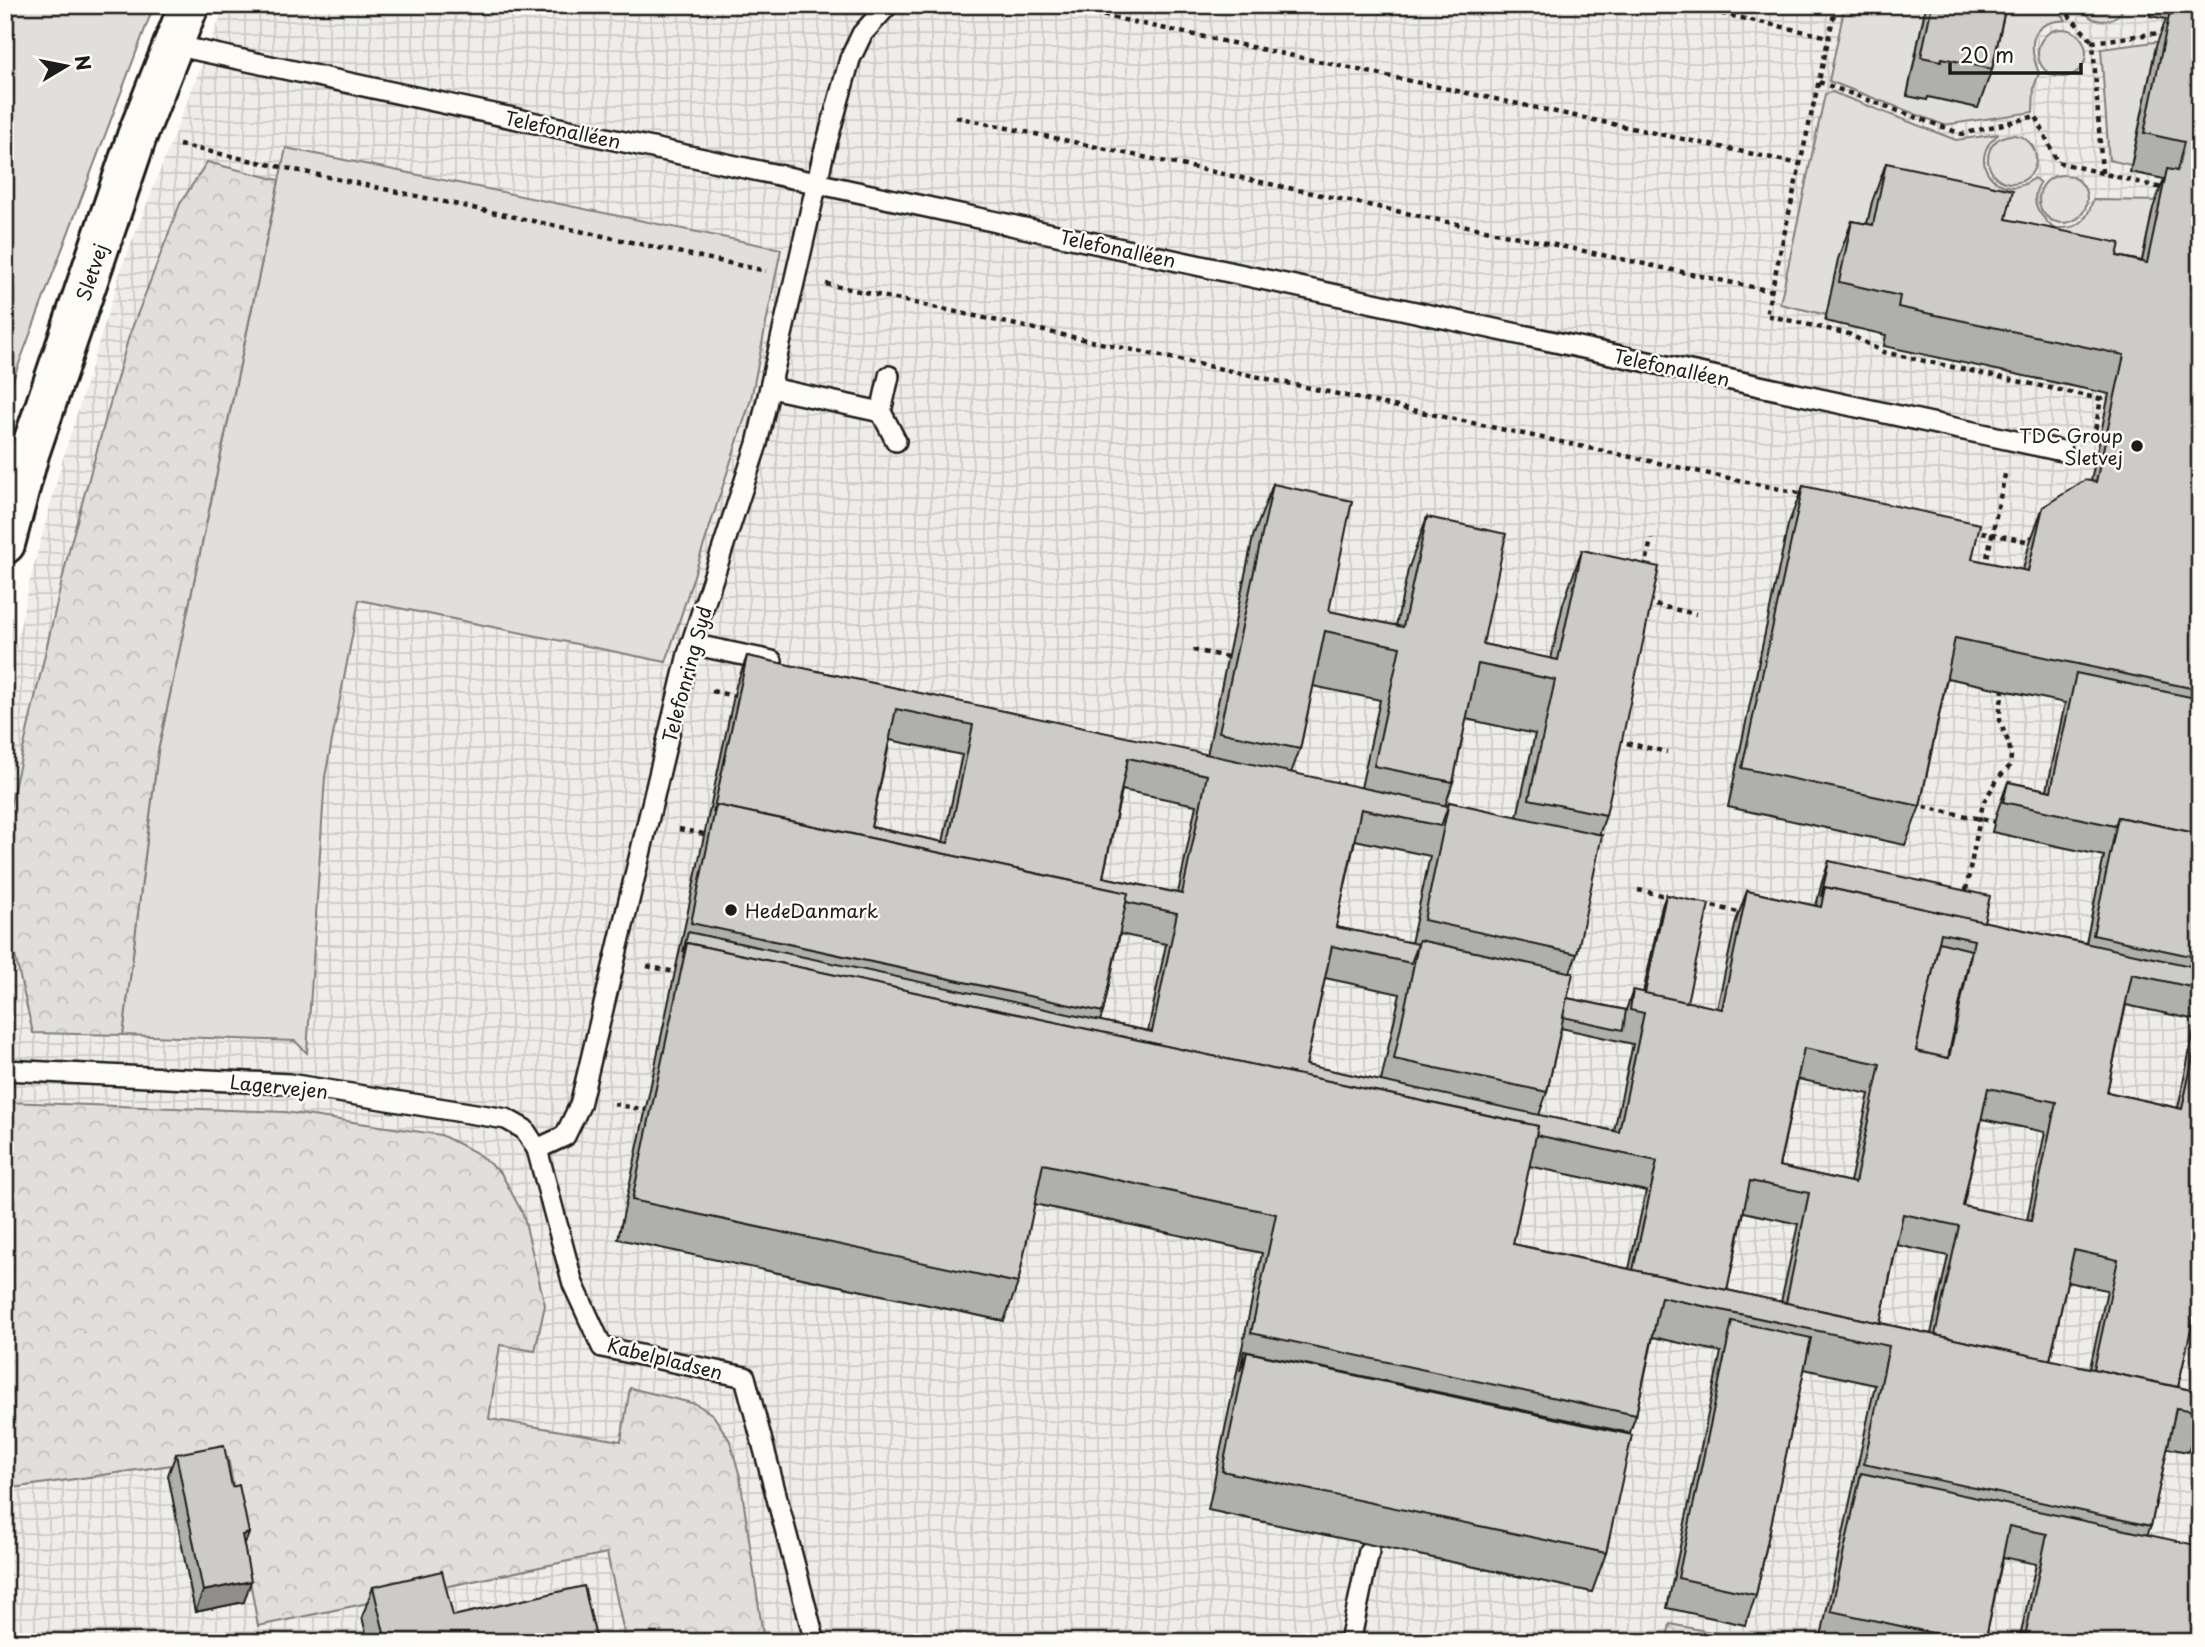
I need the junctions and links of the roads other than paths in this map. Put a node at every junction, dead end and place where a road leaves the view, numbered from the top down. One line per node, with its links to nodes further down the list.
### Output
1 (189, 5): 3 (street, Sletvej)
2 (888, 5): 4 (lane, Telefonring Syd)
3 (173, 45): 4 (lane, Telefonalléen); 10 (street, Sletvej)
4 (818, 183): 6 (lane, Telefonring Syd); 9 (lane, Telefonalléen)
5 (889, 376): 7 (lane)
6 (771, 388): 7 (lane); 11 (lane, Telefonring Syd)
7 (881, 412): 8 (lane)
8 (896, 441)
9 (2062, 451)
10 (5, 544)
11 (691, 644): 12 (lane); 14 (lane, Telefonring Syd)
12 (794, 666)
13 (5, 1070): 14 (lane, Lagervejen)
14 (537, 1149): 16 (lane, Kabelpladsen)
15 (1369, 1551): 17 (lane)
16 (815, 1642)
17 (1350, 1642)

